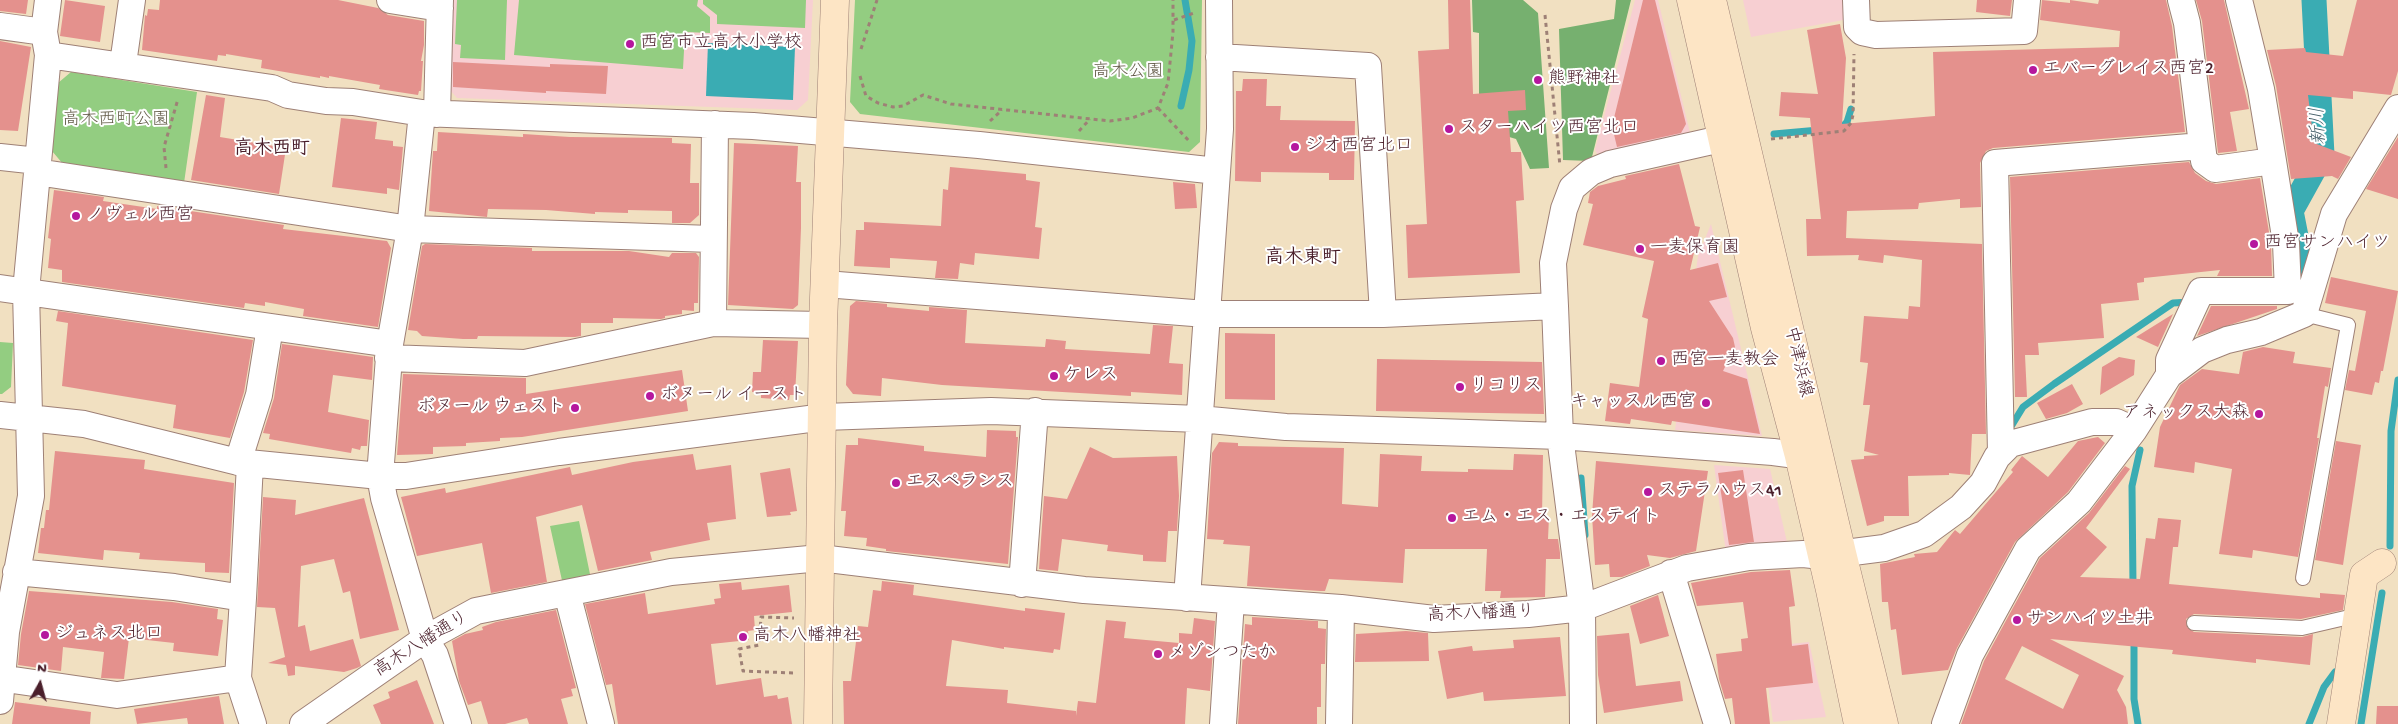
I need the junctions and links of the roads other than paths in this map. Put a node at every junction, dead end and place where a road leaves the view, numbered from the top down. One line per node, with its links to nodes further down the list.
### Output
1 (48, 0): 14 (street)
2 (132, 0): 16 (street)
3 (390, 0): 12 (street)
4 (835, 0): 20 (street)
5 (1219, 0): 15 (street)
6 (1691, 0): 21 (street, 中津浜線)
7 (1712, 0): 21 (street, 中津浜線)
8 (1856, 0): 9 (street)
9 (2028, 0)
10 (2181, 0): 22 (street)
11 (2239, 0): 25 (street)
12 (440, 4): 18 (street)
13 (0, 26): 14 (street)
14 (46, 43): 16 (street); 26 (street)
15 (1219, 57): 24 (street); 35 (street)
16 (123, 64): 18 (street)
17 (2398, 108): 32 (street)
18 (429, 114): 19 (street); 27 (street)
19 (715, 124): 20 (street); 28 (street)
20 (829, 132): 24 (street); 29 (street)
21 (1744, 137): 33 (street); 49 (street, 中津浜線)
22 (2202, 146): 25 (street); 48 (street)
23 (0, 157): 26 (street)
24 (1218, 160): 34 (street)
25 (2274, 161): 32 (street)
26 (38, 166): 27 (street); 31 (street)
27 (410, 229): 28 (street); 39 (street)
28 (712, 239): 36 (street)
29 (825, 284): 34 (street); 37 (street)
30 (0, 288): 31 (street)
31 (26, 291): 38 (street); 44 (street)
32 (2301, 298): 40 (street); 40 (street); 57 (lane)
33 (1554, 306): 35 (street); 47 (street)
34 (1206, 314): 35 (street); 45 (street)
35 (1383, 314)
36 (713, 323): 37 (street); 39 (street)
37 (823, 325): 43 (street)
38 (270, 327): 39 (street); 50 (street)
39 (389, 351): 51 (street)
40 (2169, 375): 46 (street)
41 (1035, 411): 43 (street); 45 (street); 58 (street)
42 (0, 415): 44 (street)
43 (824, 417): 51 (street); 53 (street)
44 (30, 418): 50 (street); 55 (street)
45 (1199, 419): 47 (street); 61 (street)
46 (2134, 430): 48 (street); 81 (street)
47 (1560, 436): 49 (street); 64 (street)
48 (2001, 453): 52 (street, 高木八幡通り)
49 (1810, 457): 52 (street, 中津浜線)
50 (244, 463): 51 (street); 60 (street)
51 (380, 476): 67 (street)
52 (1832, 554): 56 (street, 高木八幡通り); 79 (street, 中津浜線); 80 (street, 中津浜線)
53 (820, 558): 58 (street, 高木八幡通り); 59 (street, 高木八幡通り); 74 (street)
54 (2390, 564): 65 (street)
55 (11, 567): 60 (street); 69 (street)
56 (1671, 573): 64 (street, 高木八幡通り); 78 (street)
57 (2303, 578)
58 (1022, 584): 61 (street, 高木八幡通り)
59 (567, 593): 67 (street, 高木八幡通り); 73 (street)
60 (243, 598): 68 (street)
61 (1187, 598): 62 (street, 高木八幡通り)
62 (1231, 601): 63 (street, 高木八幡通り); 75 (street)
63 (1341, 608): 64 (street, 高木八幡通り); 76 (street)
64 (1582, 608): 77 (street)
65 (2358, 615): 66 (lane); 82 (street)
66 (2194, 623)
67 (425, 639): 71 (street, 高木八幡通り); 72 (street)
68 (238, 678): 69 (street); 70 (street)
69 (1, 685)
70 (253, 724)
71 (303, 724)
72 (458, 724)
73 (601, 724)
74 (818, 724)
75 (1223, 724)
76 (1339, 724)
77 (1583, 724)
78 (1717, 724)
79 (1858, 724)
80 (1884, 724)
81 (1945, 724)
82 (2341, 724)

